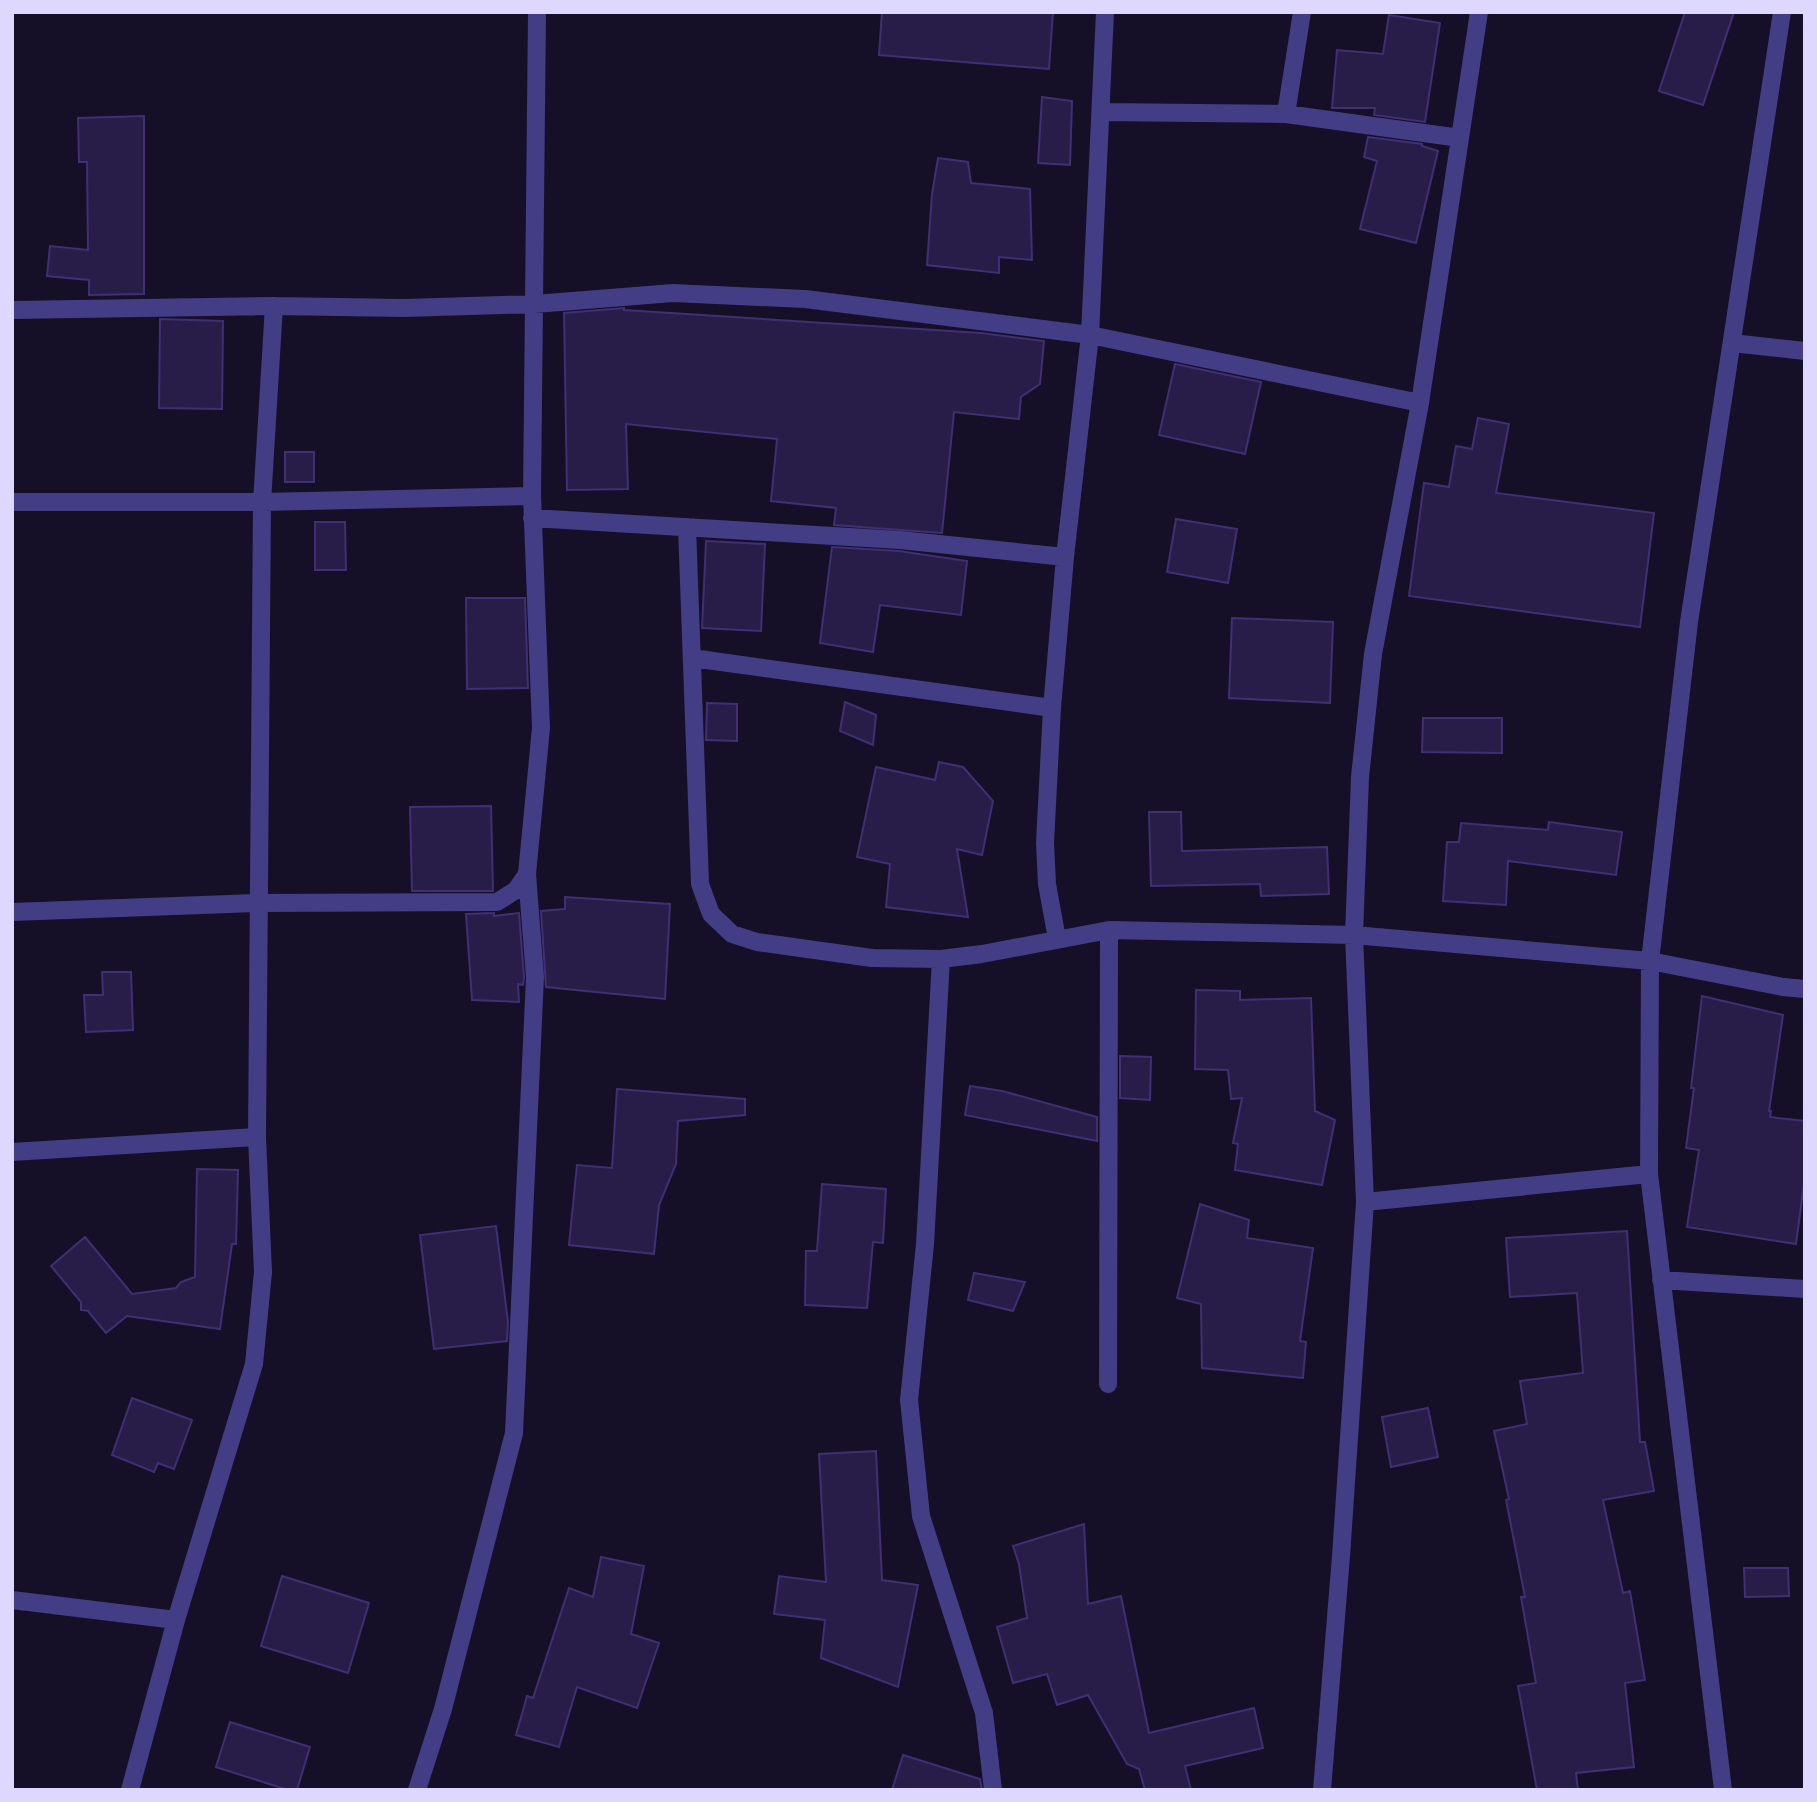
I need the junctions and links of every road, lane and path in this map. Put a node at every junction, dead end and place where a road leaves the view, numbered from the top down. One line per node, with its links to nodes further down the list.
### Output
1 (537, 12): 9 (street)
2 (1105, 12): 6 (street)
3 (1302, 12): 7 (street)
4 (1479, 12): 8 (street)
5 (1782, 12): 13 (street)
6 (1101, 111): 7 (street); 12 (street)
7 (1286, 114): 8 (street)
8 (1460, 138): 15 (street)
9 (535, 304): 10 (street); 12 (street); 16 (street)
10 (274, 306): 11 (street); 18 (street)
11 (12, 311)
12 (1090, 335): 15 (street); 21 (street)
13 (1732, 343): 14 (street); 31 (street)
14 (1805, 351)
15 (1420, 403): 28 (street)
16 (532, 496): 18 (street); 19 (street)
17 (12, 502): 18 (street)
18 (262, 502): 25 (street)
19 (532, 517): 20 (street); 24 (street)
20 (687, 527): 21 (street); 22 (street)
21 (1065, 557): 23 (street)
22 (692, 658): 23 (street); 30 (street)
23 (1052, 708): 29 (street)
24 (527, 874): 25 (street); 43 (street)
25 (259, 904): 26 (street); 33 (street)
26 (12, 912)
27 (1109, 930): 28 (street); 29 (street); 39 (street)
28 (1354, 935): 31 (street); 36 (street)
29 (1056, 939): 30 (street)
30 (941, 959): 44 (street)
31 (1650, 961): 32 (street); 35 (street)
32 (1805, 989)
33 (257, 1137): 34 (street); 41 (street)
34 (12, 1152)
35 (1649, 1174): 36 (street); 37 (street)
36 (1365, 1202): 45 (street)
37 (1661, 1280): 38 (street); 46 (street)
38 (1805, 1289)
39 (1108, 1384)
40 (12, 1600): 41 (street)
41 (177, 1620): 42 (street)
42 (130, 1790)
43 (417, 1790)
44 (993, 1790)
45 (1322, 1790)
46 (1723, 1790)

